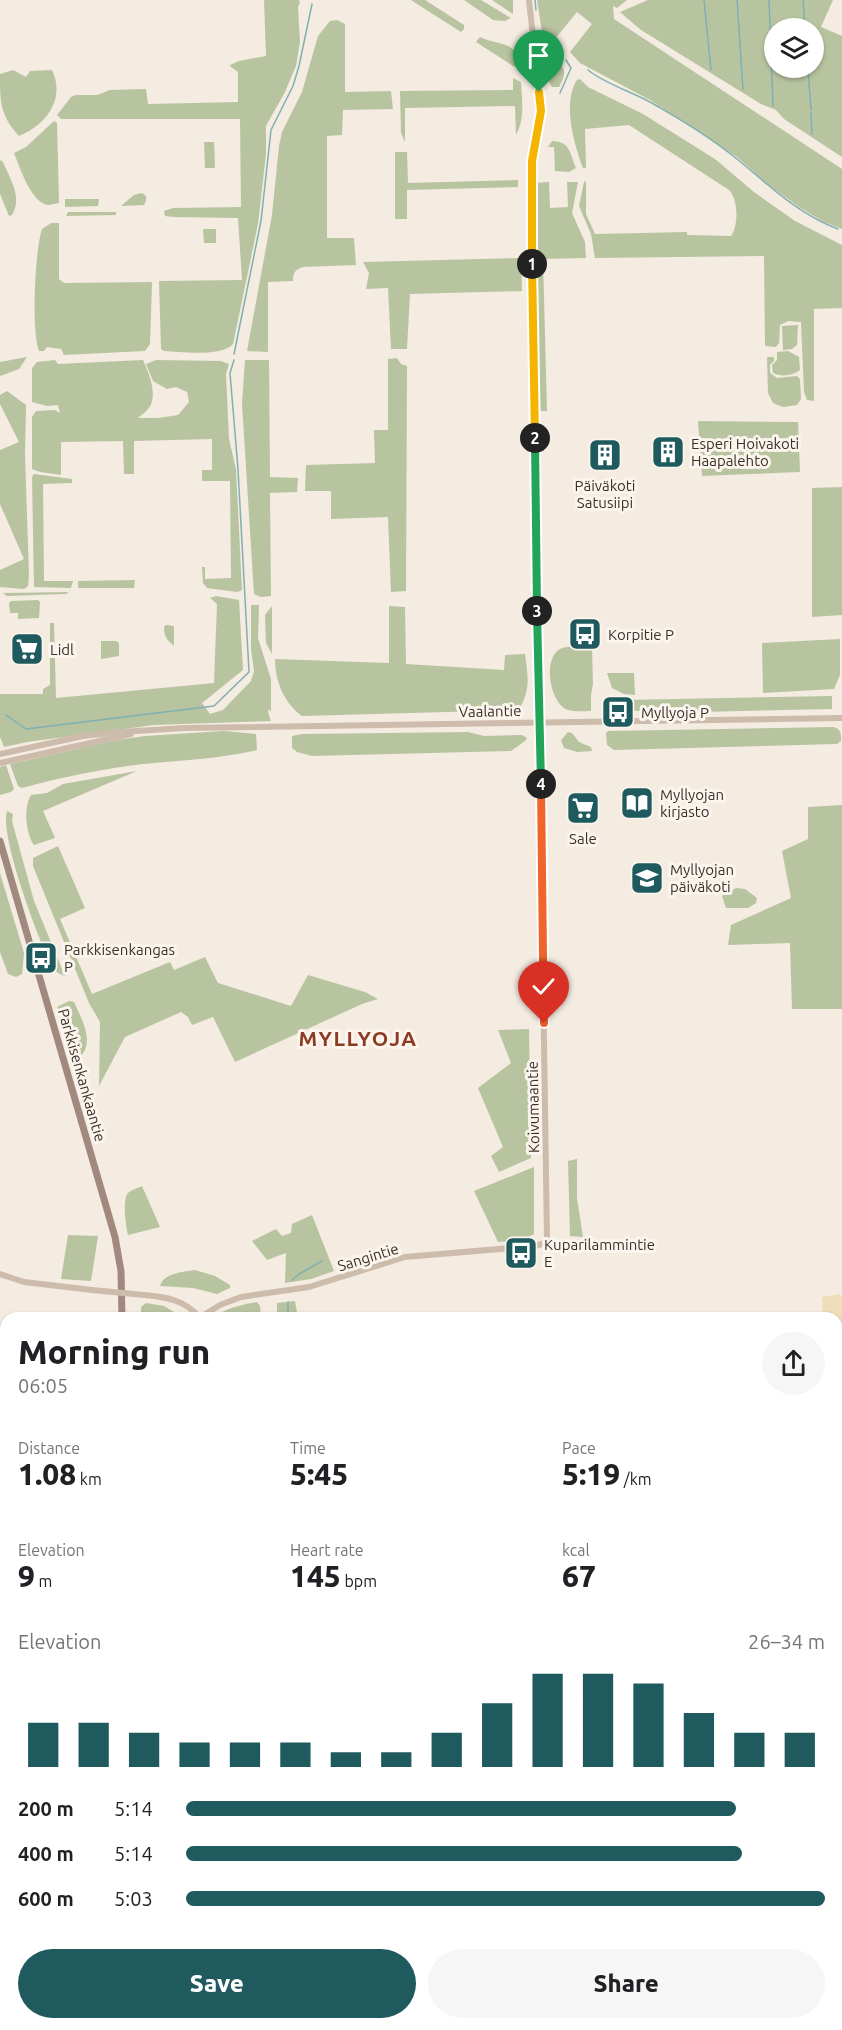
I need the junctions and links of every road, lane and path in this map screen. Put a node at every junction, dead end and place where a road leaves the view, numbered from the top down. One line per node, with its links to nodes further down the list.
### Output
1 (529, 0): 3 (street, Koivumaantie)
2 (842, 718): 3 (street, Vaalantie)
3 (540, 722): 4 (street, Vaalantie); 8 (street, Koivumaantie)
4 (138, 732): 5 (street, Vaalantie); 6 (street, Vaalantie)
5 (0, 754)
6 (0, 763)
7 (0, 841): 10 (main road, Parkkisenkankaantie)
8 (547, 1240): 12 (street, Sangintie)
9 (0, 1274): 11 (street, Sangintie, bridge)
10 (122, 1312)
11 (193, 1312)
12 (209, 1312)

